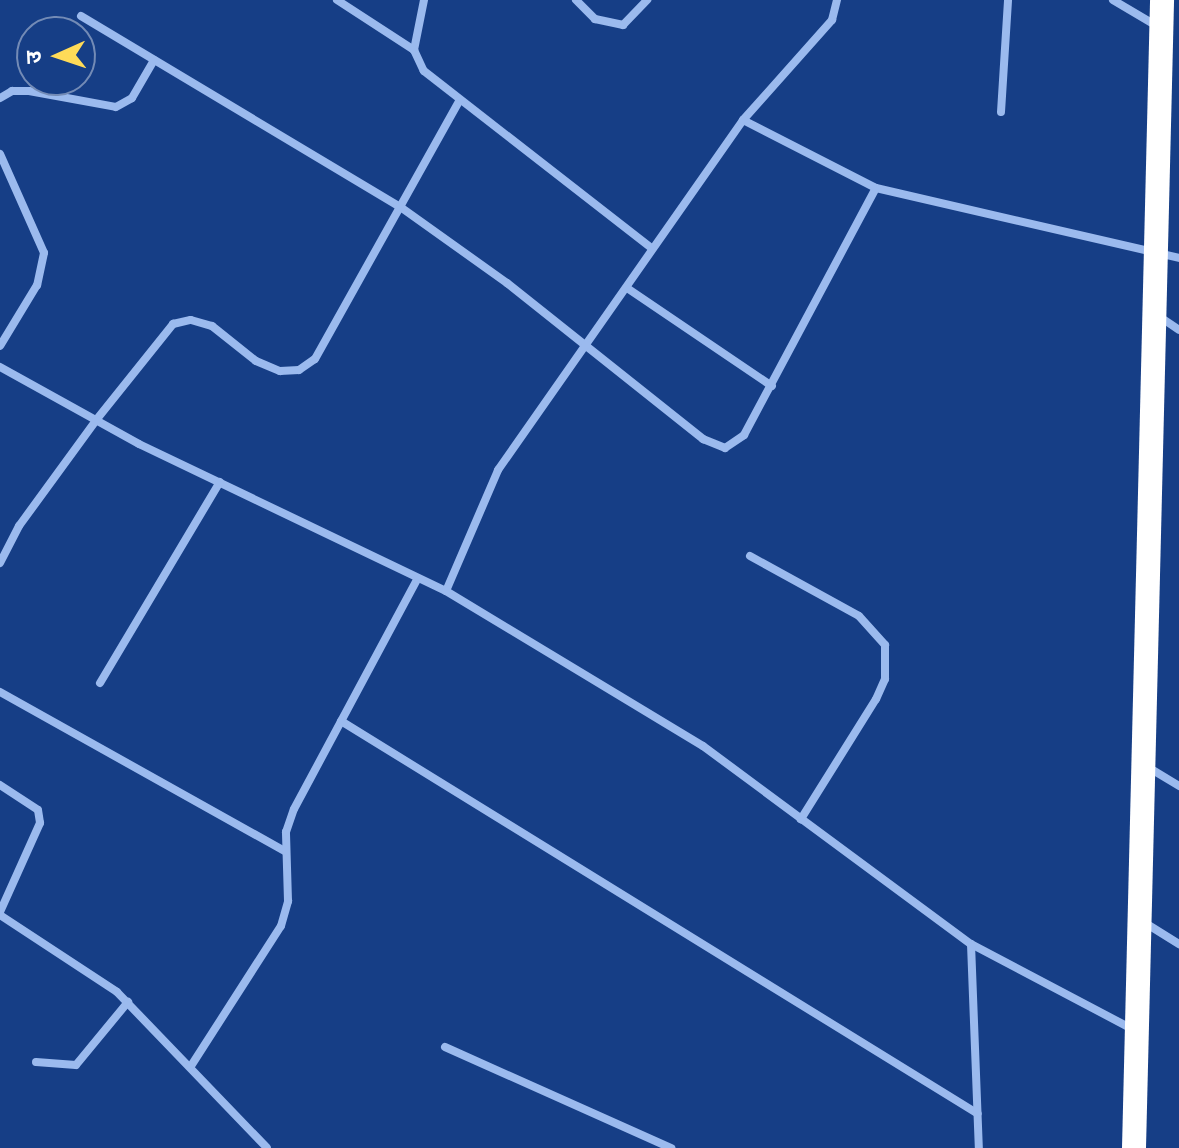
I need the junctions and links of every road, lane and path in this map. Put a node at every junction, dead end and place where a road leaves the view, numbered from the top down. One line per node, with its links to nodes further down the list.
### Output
1 (337, 0): 11 (street)
2 (424, 0): 11 (street)
3 (576, 0): 4 (street)
4 (647, 0)
5 (837, 0): 16 (street)
6 (1008, 0): 15 (street)
7 (1113, 0): 10 (street)
8 (1162, 0): 10 (highway)
9 (96, 25): 12 (street)
10 (1161, 29): 21 (highway)
11 (414, 50): 14 (street)
12 (154, 60): 13 (street); 19 (street)
13 (0, 98)
14 (459, 101): 19 (street); 20 (street)
15 (1001, 112)
16 (743, 120): 18 (street); 20 (street)
17 (0, 154): 26 (street)
18 (876, 188): 21 (street); 28 (street)
19 (399, 206): 25 (street); 29 (street)
20 (651, 248): 22 (street)
21 (1167, 256): 23 (highway)
22 (627, 288): 25 (street); 28 (street)
23 (1154, 313): 24 (street); 38 (highway)
24 (1179, 330)
25 (585, 345): 28 (street); 34 (street)
26 (0, 346)
27 (0, 367): 29 (street)
28 (772, 386)
29 (97, 419): 30 (street); 32 (street)
30 (220, 482): 33 (street); 35 (street)
31 (750, 556): 41 (street)
32 (0, 563)
33 (418, 578): 34 (street); 37 (street)
34 (446, 591): 41 (street)
35 (100, 683)
36 (0, 692): 42 (street)
37 (341, 721): 42 (street); 52 (street)
38 (1142, 763): 40 (street); 44 (highway)
39 (0, 785): 43 (street)
40 (1179, 786)
41 (801, 819): 45 (street)
42 (285, 851): 51 (street)
43 (0, 914): 47 (street)
44 (1139, 919): 46 (street); 48 (highway)
45 (971, 944): 48 (street); 52 (street)
46 (1179, 944)
47 (128, 1002): 50 (street); 51 (street)
48 (1137, 1031): 56 (highway)
49 (445, 1047): 54 (street)
50 (36, 1062)
51 (191, 1066): 53 (street)
52 (978, 1114): 55 (street)
53 (267, 1148)
54 (671, 1148)
55 (979, 1148)
56 (1134, 1148)

